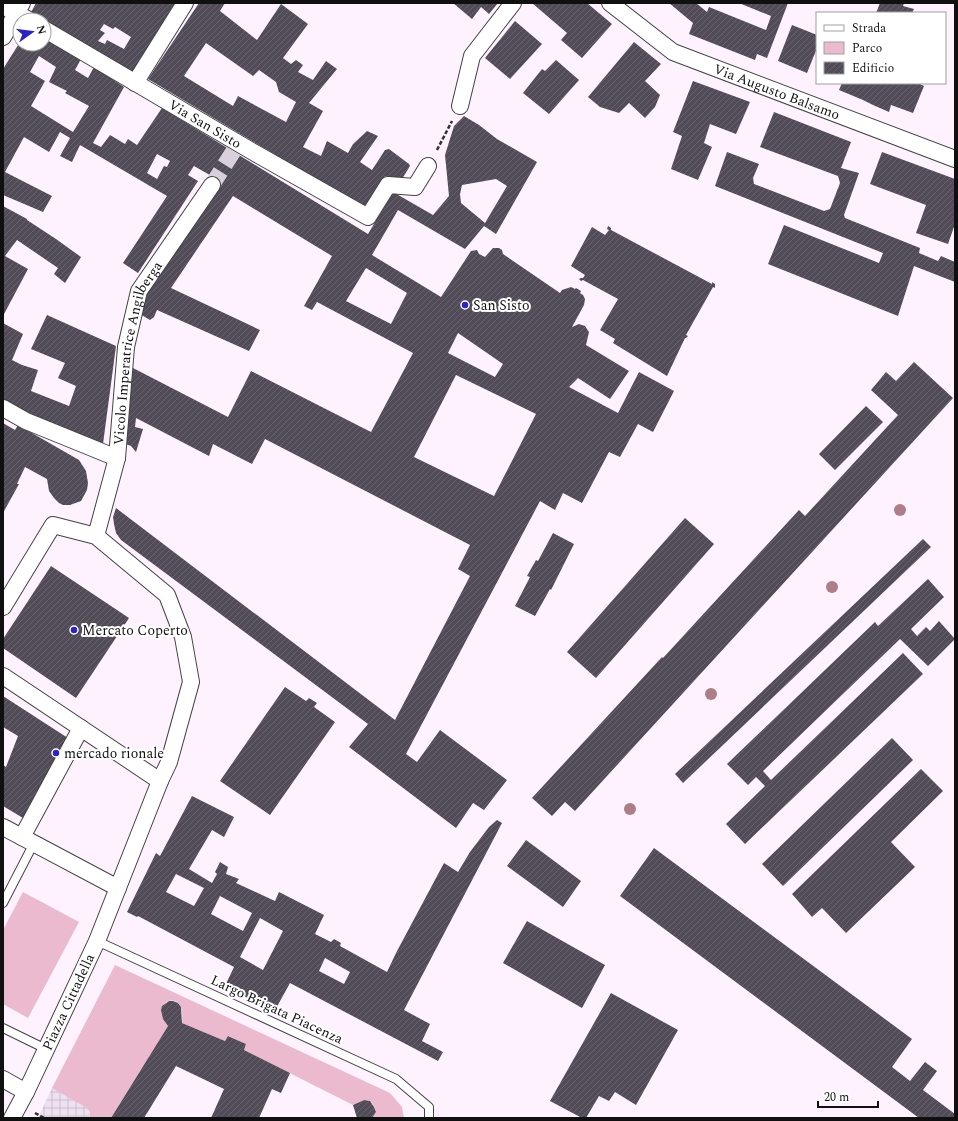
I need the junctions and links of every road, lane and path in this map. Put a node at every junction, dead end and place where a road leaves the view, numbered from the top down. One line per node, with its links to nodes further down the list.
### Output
1 (185, 3): 7 (street)
2 (514, 3): 8 (street)
3 (610, 3): 9 (street, Via Augusto Balsamo)
4 (17, 10): 6 (street)
5 (52, 34): 7 (street, Via San Sisto)
6 (3, 37)
7 (135, 83): 10 (street, Via San Sisto)
8 (460, 106): 10 (path)
9 (955, 159)
10 (428, 166)
11 (212, 185): 13 (street, Vicolo Imperatrice Angilberga)
12 (3, 408): 13 (street)
13 (116, 458): 14 (street, Vicolo Imperatrice Angilberga)
14 (96, 536): 15 (street); 18 (street, Piazza Cittadella)
15 (3, 606)
16 (3, 676): 17 (street)
17 (81, 728): 18 (street); 20 (street)
18 (160, 781): 21 (street, Piazza Cittadella)
19 (3, 827): 20 (street)
20 (28, 840): 21 (street); 22 (lane)
21 (118, 888): 23 (street, Piazza Cittadella)
22 (3, 903)
23 (97, 941): 25 (street, Piazza Cittadella); 29 (lane, Largo Brigata Piacenza)
24 (3, 1028): 25 (lane)
25 (46, 1049): 27 (street, Piazza Cittadella)
26 (3, 1080): 27 (street)
27 (26, 1092): 28 (street, Piazza Cittadella)
28 (12, 1118)
29 (429, 1118)

